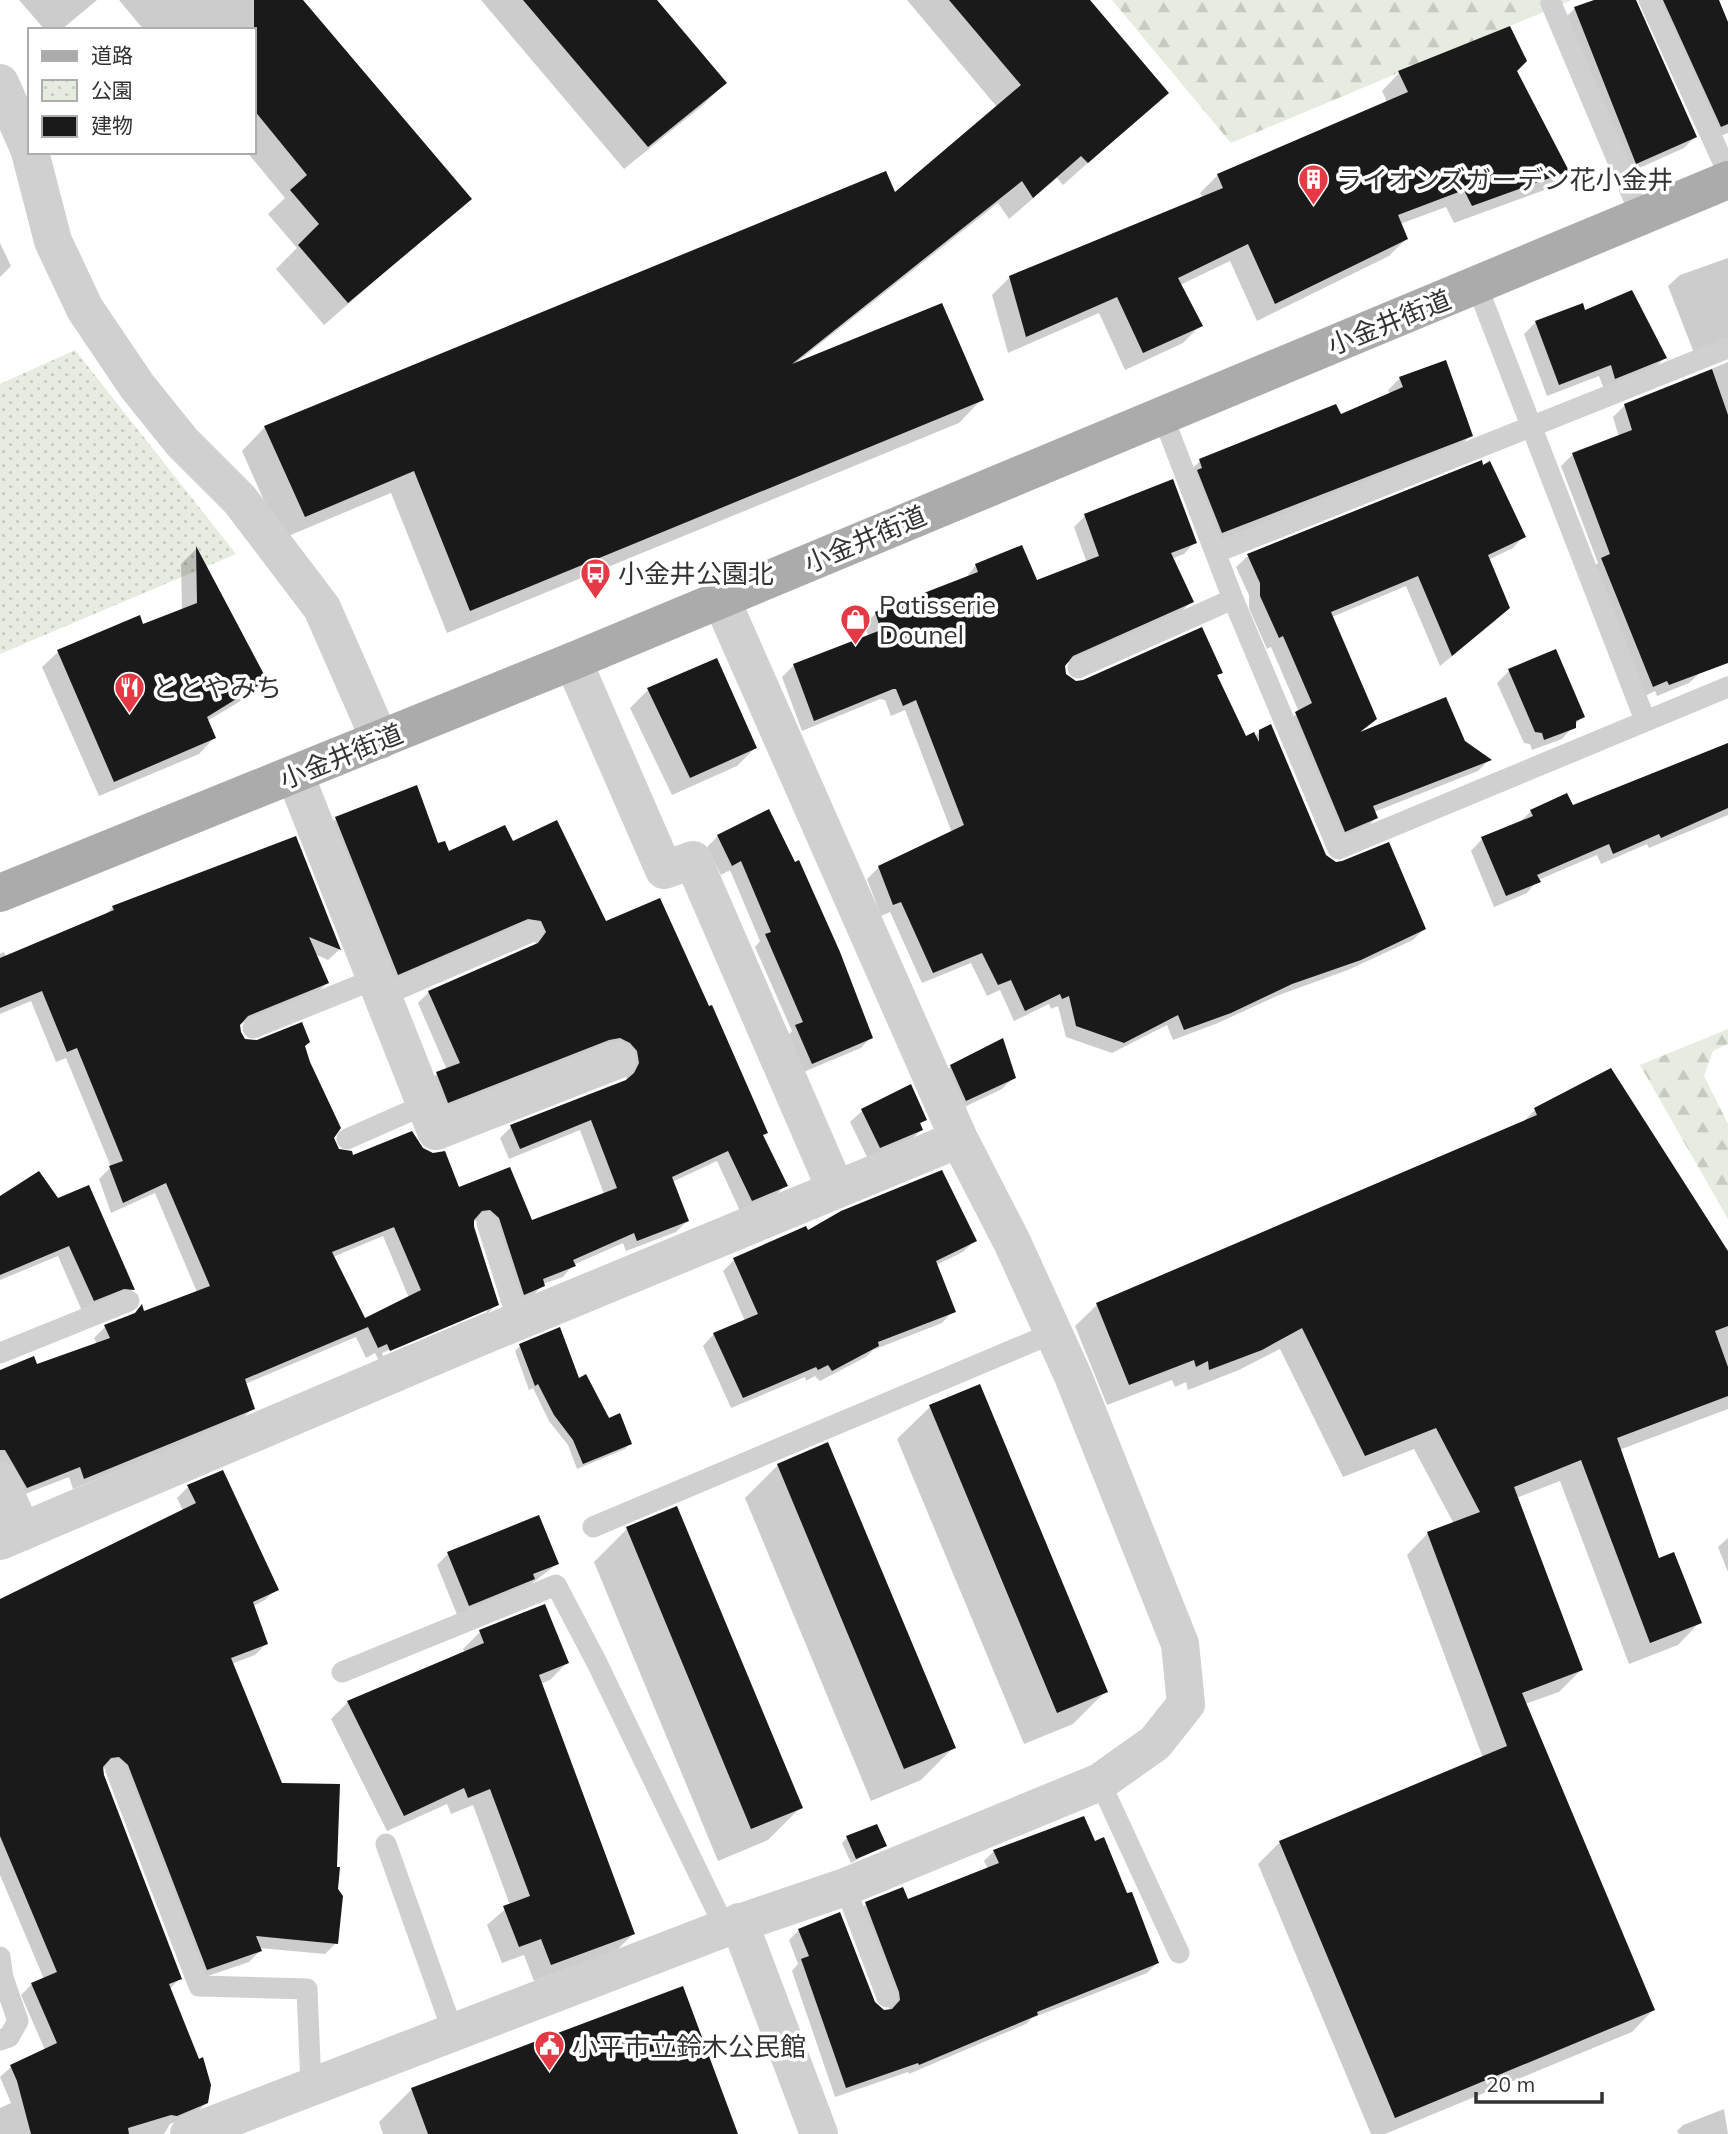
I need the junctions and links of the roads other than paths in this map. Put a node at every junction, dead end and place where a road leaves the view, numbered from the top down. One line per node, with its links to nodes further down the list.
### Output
1 (1649, 0): 6 (lane)
2 (1551, 3): 8 (lane)
3 (0, 83): 4 (street)
4 (28, 147)
5 (31, 154): 20 (street)
6 (1728, 173)
7 (1728, 180): 8 (main road, 小金井街道)
8 (1642, 216): 9 (main road, 小金井街道)
9 (1477, 286): 11 (main road, 小金井街道); 12 (lane)
10 (1728, 348): 12 (lane)
11 (1162, 414): 13 (lane); 14 (main road, 小金井街道)
12 (1533, 424): 13 (lane); 19 (lane)
13 (1217, 552): 15 (lane)
14 (721, 599): 16 (main road, 小金井街道); 29 (street)
15 (1233, 599): 17 (lane); 19 (lane)
16 (573, 662): 20 (main road, 小金井街道); 30 (street)
17 (1078, 668)
18 (1728, 687): 19 (lane)
19 (1645, 720)
20 (380, 740): 21 (main road, 小金井街道)
21 (295, 775): 22 (main road, 小金井街道); 24 (street)
22 (0, 894)
23 (533, 931): 24 (lane)
24 (379, 988): 25 (lane); 27 (street)
25 (253, 1028)
26 (617, 1060): 27 (street)
27 (424, 1105): 28 (lane)
28 (347, 1139)
29 (959, 1139): 30 (street); 34 (street)
30 (836, 1190): 33 (street)
31 (487, 1223): 33 (lane)
32 (130, 1301): 35 (lane)
33 (519, 1321): 38 (street)
34 (1053, 1333): 37 (lane); 41 (street)
35 (0, 1353)
36 (0, 1481): 38 (street)
37 (593, 1527)
38 (11, 1536)
39 (342, 1672): 44 (lane)
40 (116, 1770): 50 (lane)
41 (1100, 1782): 43 (street); 45 (lane)
42 (386, 1844): 48 (lane)
43 (845, 1887): 44 (street); 47 (lane)
44 (732, 1925): 48 (street); 52 (street)
45 (1179, 1953)
46 (0, 1957): 49 (lane)
47 (887, 1997)
48 (453, 2032): 50 (street)
49 (0, 2040)
50 (311, 2086): 51 (street)
51 (189, 2134)
52 (819, 2134)

